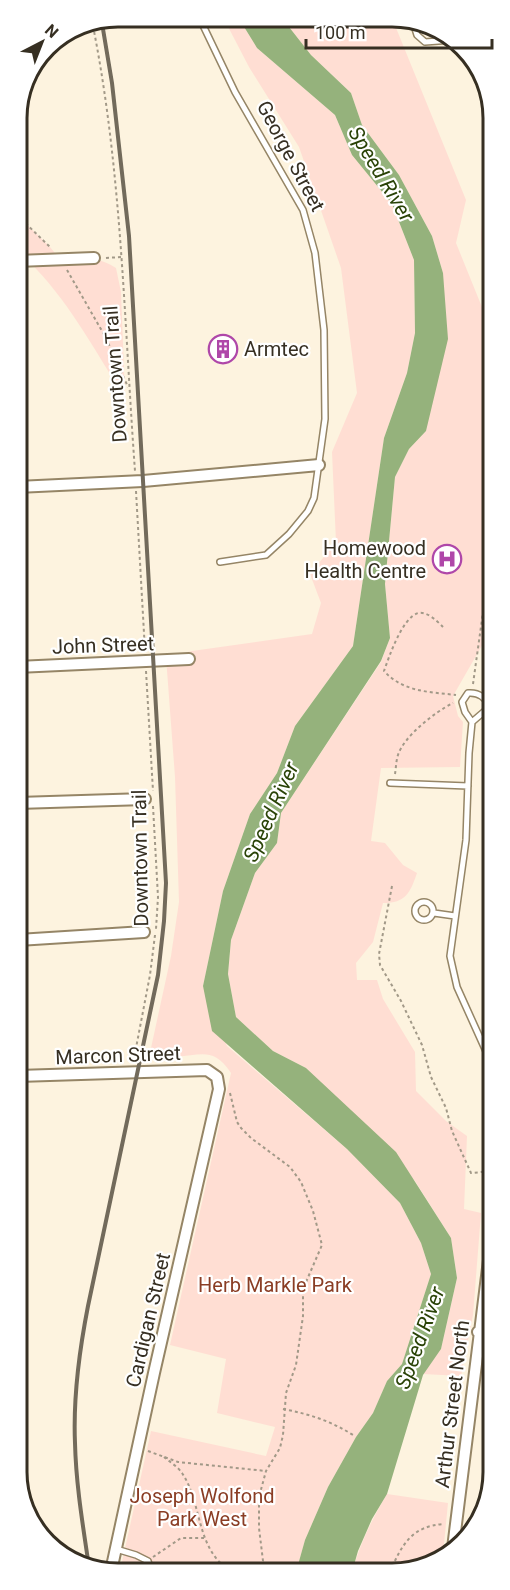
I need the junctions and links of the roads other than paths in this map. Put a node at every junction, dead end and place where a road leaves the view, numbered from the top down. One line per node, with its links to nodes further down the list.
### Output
1 (204, 27): 6 (lane, George Street)
2 (416, 31): 3 (lane)
3 (440, 41)
4 (94, 258): 5 (street)
5 (27, 260)
6 (320, 465): 7 (street); 8 (lane, George Street)
7 (27, 486)
8 (220, 562)
9 (189, 659): 10 (street, John Street)
10 (27, 667)
11 (483, 697): 13 (lane)
12 (483, 714): 13 (lane)
13 (472, 722): 15 (lane)
14 (392, 783): 15 (lane)
15 (468, 786): 19 (lane)
16 (145, 799): 17 (street)
17 (27, 803)
18 (434, 913): 19 (lane)
19 (455, 916): 22 (lane)
20 (144, 932): 21 (street)
21 (27, 939)
22 (483, 1044)
23 (27, 1076): 24 (street, Marcon Street)
24 (217, 1077): 29 (street, Cardigan Street)
25 (483, 1297): 26 (street, Arthur Street North)
26 (478, 1332): 27 (street); 28 (street, Arthur Street North)
27 (483, 1332)
28 (454, 1538)
29 (116, 1549): 30 (street, Cardigan Street); 31 (lane)
30 (113, 1562)
31 (149, 1563)

